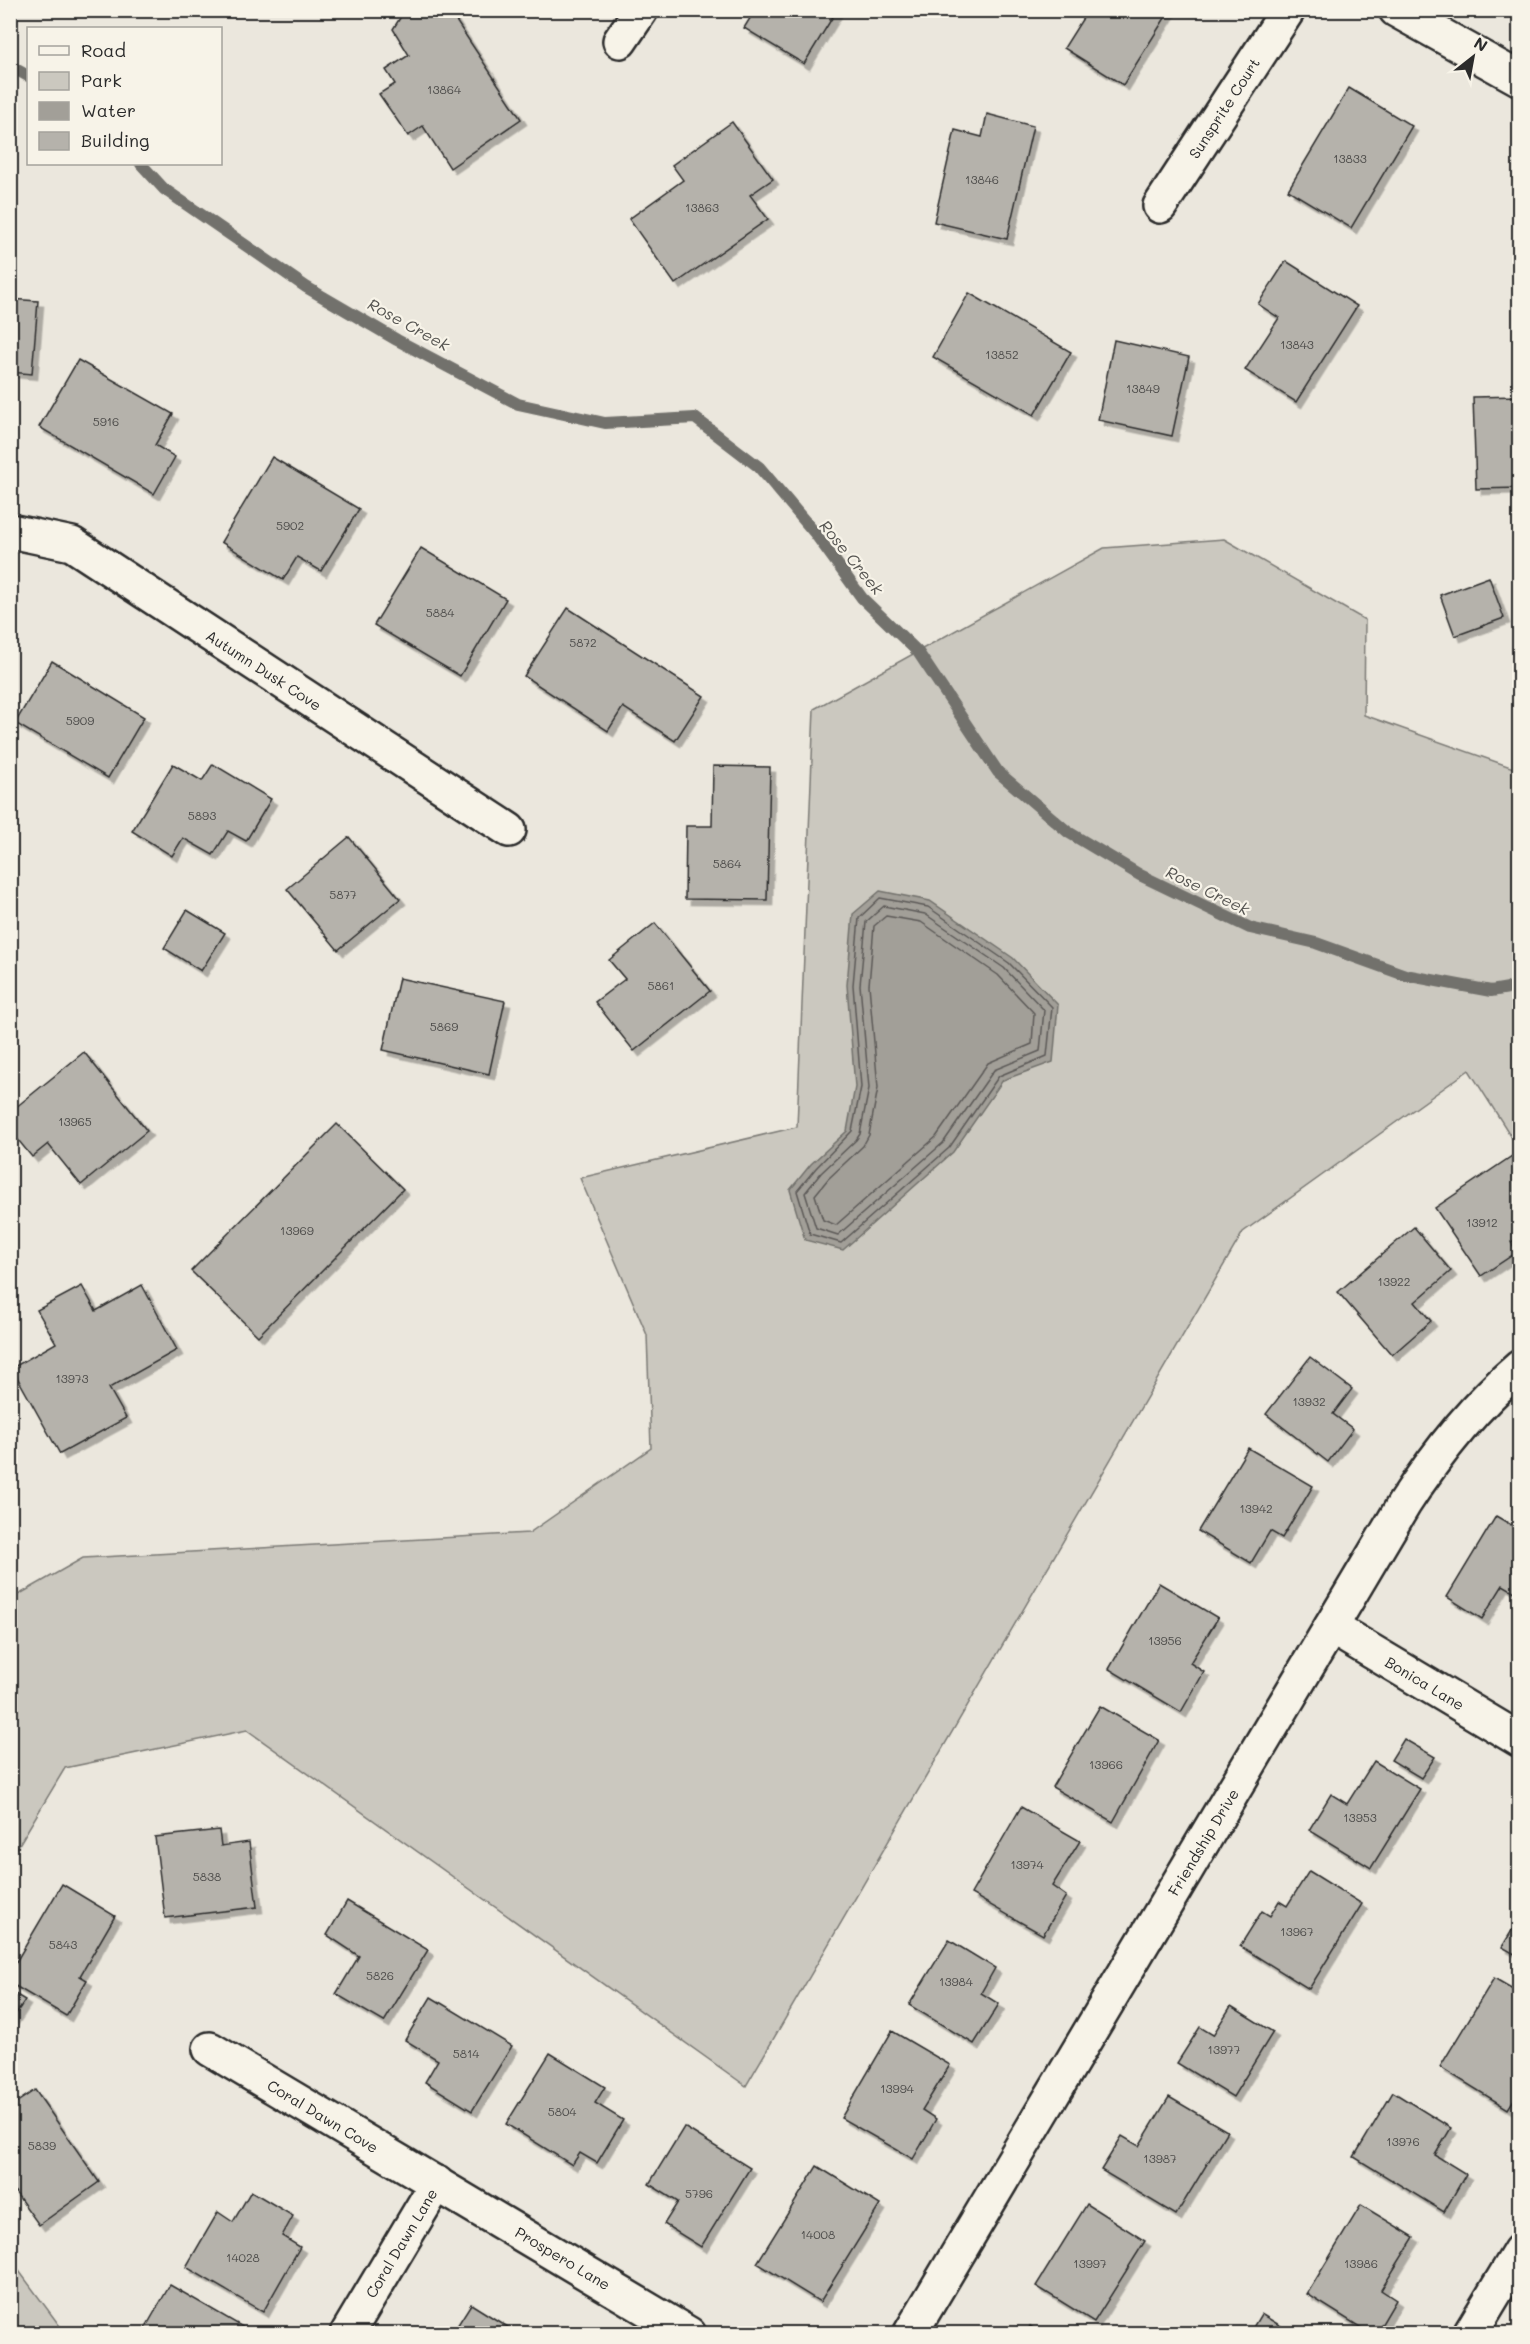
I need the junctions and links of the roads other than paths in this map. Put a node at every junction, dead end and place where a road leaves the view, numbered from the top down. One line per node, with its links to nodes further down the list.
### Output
1 (641, 10): 4 (street)
2 (1288, 10): 6 (street, Sunsprite Court)
3 (1396, 10): 5 (street)
4 (620, 41)
5 (1520, 79)
6 (1160, 206)
7 (10, 531): 8 (street, Autumn Dusk Cove)
8 (509, 830)
9 (1520, 1367): 10 (street, Friendship Drive)
10 (1331, 1627): 11 (street, Bonica Lane); 17 (street, Friendship Drive)
11 (1520, 1740)
12 (210, 2049): 13 (street, Coral Dawn Cove)
13 (437, 2183): 15 (street, Coral Dawn Lane); 16 (street, Prospero Lane)
14 (1520, 2251): 18 (street)
15 (347, 2334)
16 (689, 2334)
17 (910, 2334)
18 (1470, 2334)

